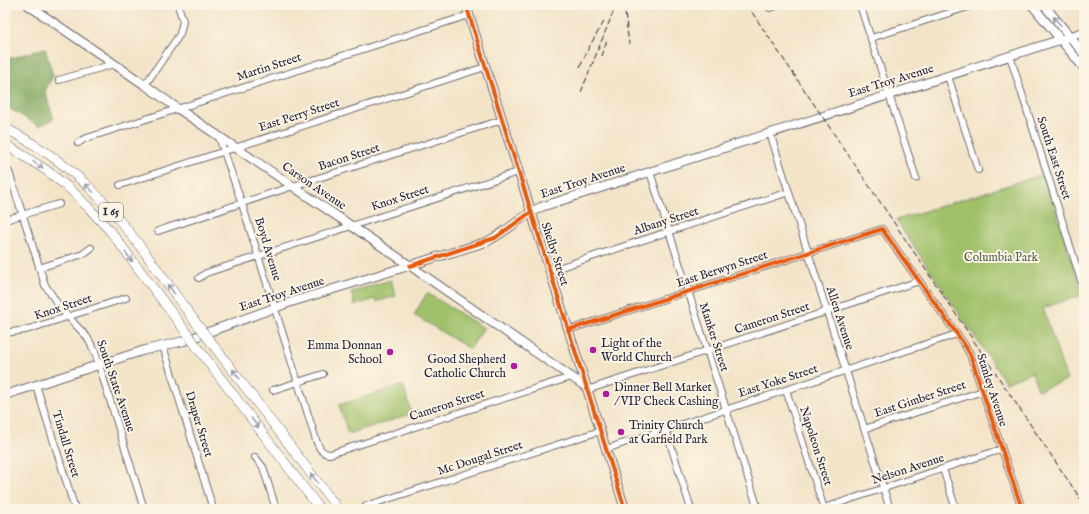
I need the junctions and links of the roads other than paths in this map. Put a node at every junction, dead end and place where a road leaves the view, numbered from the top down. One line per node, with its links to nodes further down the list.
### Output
1 (28, 5): 17 (main road, Carson Avenue)
2 (178, 5): 22 (street)
3 (466, 5): 10 (main road, Shelby Street)
4 (779, 5): 9 (street)
5 (860, 5): 13 (street)
6 (974, 5): 13 (street)
7 (1032, 5): 14 (main road)
8 (1044, 5): 12 (main road, one-way to 8)
9 (770, 8)
10 (469, 14): 18 (main road, Shelby Street); 24 (street, Martin Street)
11 (1084, 32): 12 (main road, East Troy Avenue)
12 (1070, 37): 14 (main road, East Troy Avenue); 15 (main road)
13 (871, 38): 23 (street)
14 (1060, 40): 16 (main road, East Troy Avenue); 19 (main road)
15 (1084, 54)
16 (1010, 56): 20 (main road, East Troy Avenue); 58 (street, South East Street)
17 (114, 64): 21 (street); 22 (main road, Carson Avenue)
18 (485, 67): 25 (main road, Shelby Street); 31 (street, East Perry Street)
19 (1084, 68)
20 (948, 76): 23 (main road, East Troy Avenue); 34 (street)
21 (59, 80)
22 (145, 85): 24 (main road, Carson Avenue)
23 (889, 95): 27 (main road, East Troy Avenue); 37 (street)
24 (177, 108): 28 (main road, Carson Avenue); 29 (street, Martin Street)
25 (502, 120): 35 (main road, Shelby Street); 39 (street, Bacon Street)
26 (5, 128): 98 (highway, I 65, one-way to 26, bridge)
27 (770, 133): 36 (main road, East Troy Avenue); 40 (street, Allen Avenue)
28 (219, 137): 31 (main road, Carson Avenue); 32 (street, Boyd Avenue)
29 (78, 143)
30 (5, 144): 97 (highway, I 65, one-way to 97, bridge)
31 (234, 147): 32 (street, East Perry Street); 39 (main road, Carson Avenue)
32 (224, 151): 38 (street, East Perry Street); 42 (street, Boyd Avenue)
33 (5, 169): 44 (street, South State Avenue)
34 (978, 170)
35 (518, 172): 43 (main road, Shelby Street); 46 (street, Knox Street)
36 (650, 172): 43 (main road, East Troy Avenue); 49 (street, Manker Street)
37 (916, 178)
38 (120, 185)
39 (293, 186): 42 (street, Bacon Street); 46 (main road, Carson Avenue)
40 (788, 192): 49 (street, Albany Street); 51 (street, Allen Avenue)
41 (59, 204): 44 (street)
42 (242, 204): 48 (street, Bacon Street); 52 (street, Boyd Avenue)
43 (531, 212): 53 (main road, East Troy Avenue); 55 (main road, Shelby Street)
44 (22, 215): 45 (street); 54 (street, South State Avenue)
45 (5, 220)
46 (350, 226): 52 (street, Knox Street); 53 (main road, Carson Avenue)
47 (882, 229): 51 (street, East Berwyn Street); 57 (street, Stanley Avenue)
48 (158, 231)
49 (669, 231): 55 (street, Albany Street); 59 (street, Manker Street)
50 (91, 248): 54 (street)
51 (808, 252): 59 (street, East Berwyn Street); 62 (street, Allen Avenue)
52 (258, 256): 56 (street, Knox Street); 61 (street, Boyd Avenue)
53 (410, 266): 61 (main road, East Troy Avenue); 72 (main road, Carson Avenue)
54 (39, 268): 63 (street, South State Avenue)
55 (549, 271): 64 (main road, Shelby Street)
56 (199, 278)
57 (919, 281): 62 (street, Cameron Street); 66 (street, Stanley Avenue)
58 (1084, 290)
59 (688, 291): 64 (street, East Berwyn Street); 68 (street, Manker Street)
60 (126, 298): 63 (street, Knox Street)
61 (274, 308): 67 (main road, East Troy Avenue); 73 (street, Boyd Avenue)
62 (826, 311): 68 (street, Cameron Street); 70 (street, Allen Avenue)
63 (68, 316): 65 (street, Knox Street); 69 (street, South State Avenue)
64 (568, 330): 75 (main road, Shelby Street)
65 (5, 333)
66 (957, 334): 70 (street, East Yoke Street); 78 (street, Stanley Avenue)
67 (163, 346): 69 (main road, East Troy Avenue); 95 (street, Draper Street)
68 (707, 351): 75 (street, Cameron Street); 80 (street, Manker Street)
69 (99, 364): 74 (main road, East Troy Avenue); 94 (street, South State Avenue)
70 (845, 370): 77 (street, East Yoke Street); 81 (street, Allen Avenue)
71 (323, 374): 73 (street)
72 (571, 377): 75 (main road, Carson Avenue); 86 (street, Cameron Street)
73 (298, 382): 76 (street); 86 (street, Boyd Avenue)
74 (36, 385): 79 (main road, East Troy Avenue); 93 (street, Tindall Street)
75 (586, 387): 83 (main road, Shelby Street)
76 (273, 390)
77 (786, 390): 80 (street, East Yoke Street); 102 (street, Napoleon Street)
78 (983, 391): 81 (street, East Gimber Street); 85 (street, Stanley Avenue)
79 (5, 395)
80 (726, 410): 82 (street, East Yoke Street); 101 (street, Manker Street)
81 (864, 429): 89 (street, Allen Avenue)
82 (666, 430): 84 (street, East Yoke Street); 100 (street)
83 (600, 431): 84 (main road, Shelby Street); 91 (street, Mc Dougal Street)
84 (606, 449): 99 (main road, Shelby Street)
85 (1002, 449): 88 (street, Nelson Avenue); 105 (street, Stanley Avenue)
86 (330, 454)
87 (255, 457): 96 (street)
88 (943, 469): 89 (street, Nelson Avenue); 104 (street)
89 (883, 488): 102 (street, Nelson Avenue); 103 (street, Allen Avenue)
90 (5, 505): 92 (street)
91 (366, 506)
92 (6, 509)
93 (75, 509)
94 (144, 509)
95 (214, 509)
96 (276, 509)
97 (320, 509)
98 (338, 509)
99 (625, 509)
100 (691, 509)
101 (758, 509)
102 (823, 509)
103 (890, 509)
104 (956, 509)
105 (1022, 509)

